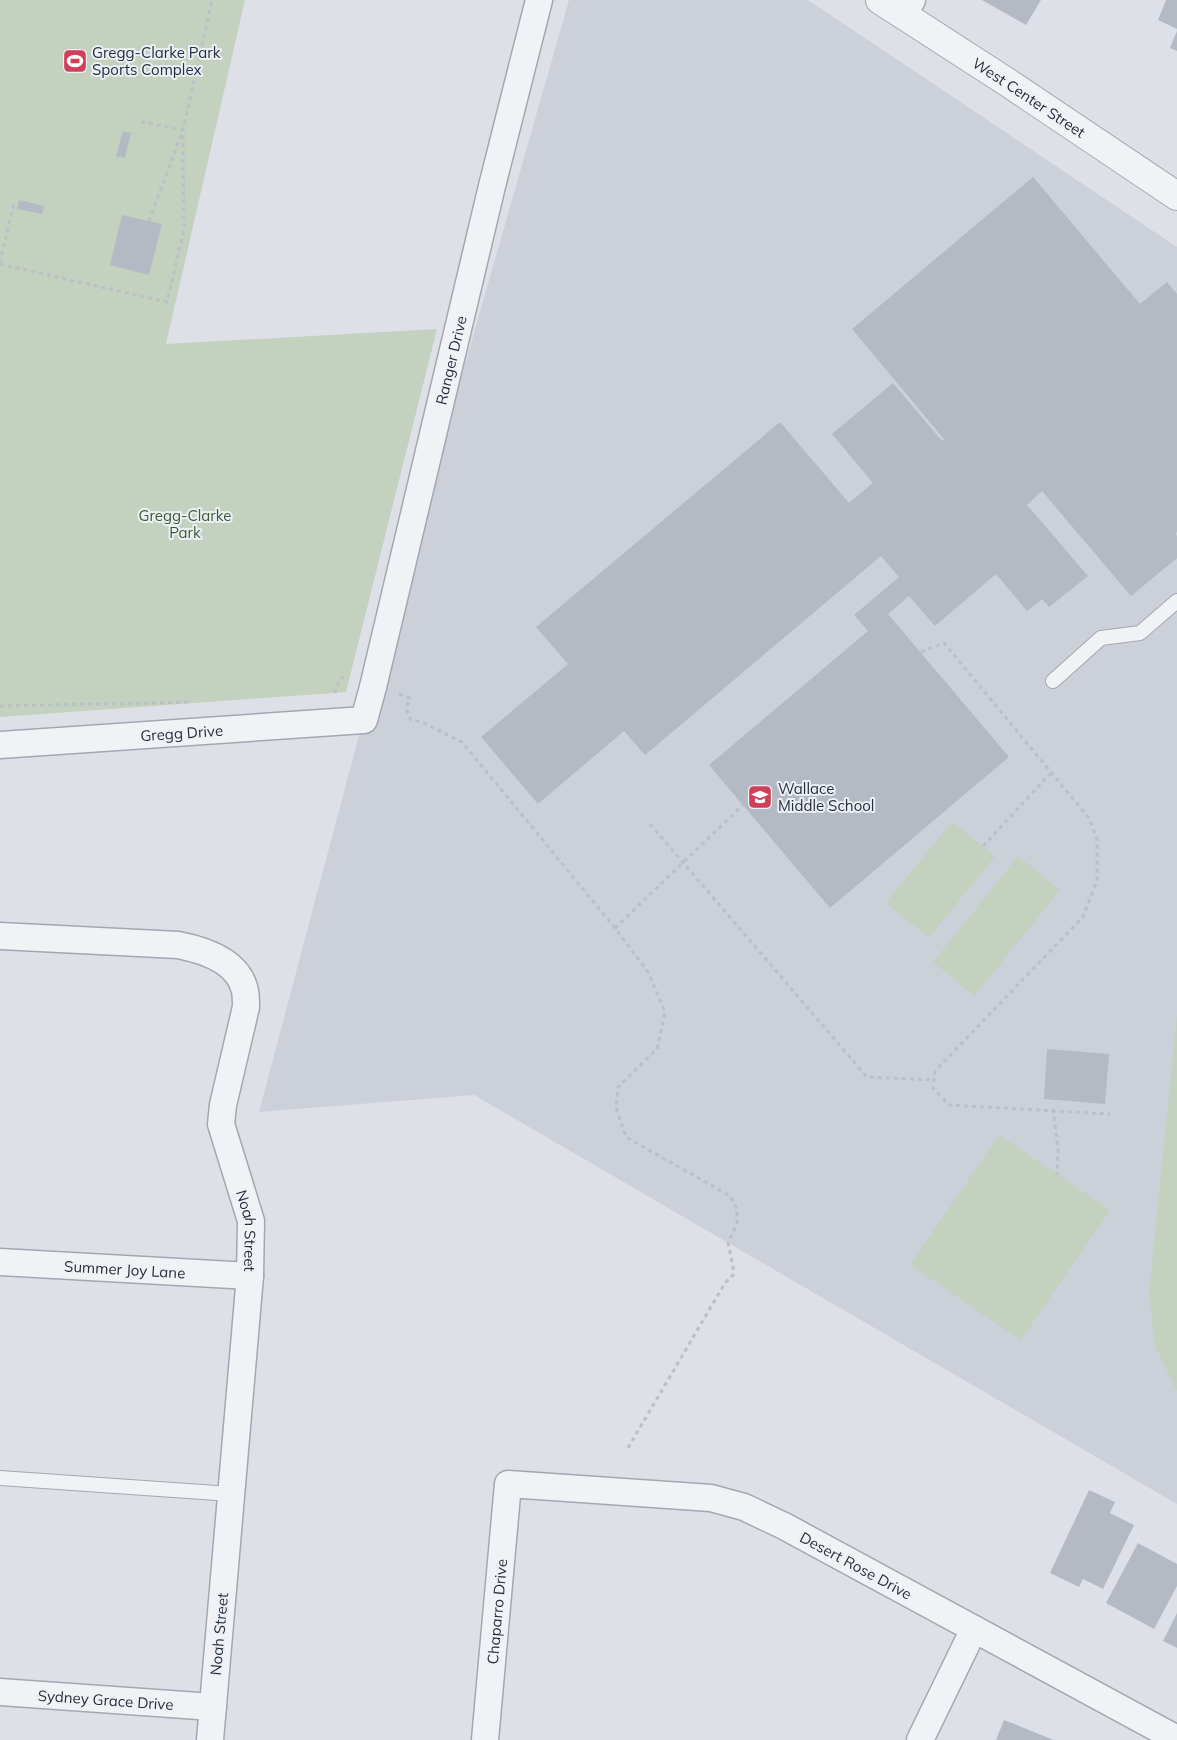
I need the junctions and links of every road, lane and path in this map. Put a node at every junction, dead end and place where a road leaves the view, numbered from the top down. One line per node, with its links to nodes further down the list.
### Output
1 (212, 0): 6 (path)
2 (540, 0): 19 (street, Ranger Drive)
3 (880, 0): 4 (street, West Center Street)
4 (908, 8): 7 (street, West Center Street)
5 (137, 121): 6 (path)
6 (183, 130): 9 (path); 10 (path)
7 (1177, 196)
8 (14, 203): 10 (path)
9 (149, 221)
10 (0, 264)
11 (1177, 601): 14 (lane)
12 (921, 652): 21 (path)
13 (348, 678): 16 (path)
14 (1053, 681)
15 (399, 694): 26 (path)
16 (330, 695)
17 (200, 702): 18 (path)
18 (0, 706)
19 (364, 720): 20 (street, Gregg Drive)
20 (0, 744)
21 (1051, 773): 24 (path); 28 (path)
22 (743, 805): 25 (path)
23 (650, 824): 25 (path)
24 (983, 846)
25 (683, 863): 26 (path); 28 (path)
26 (614, 928): 34 (path)
27 (0, 936): 33 (street, Noah Street)
28 (934, 1080): 29 (path)
29 (1053, 1109): 30 (path); 31 (path)
30 (1110, 1114)
31 (1057, 1175)
32 (0, 1262): 33 (street, Summer Joy Lane)
33 (250, 1276): 37 (street, Noah Street)
34 (628, 1448)
35 (0, 1478): 37 (lane)
36 (508, 1484): 38 (street, Desert Rose Drive); 43 (street, Chaparro Drive)
37 (231, 1494): 40 (street, Noah Street)
38 (974, 1629): 41 (street, Desert Rose Drive); 44 (street)
39 (0, 1692): 40 (street, Sydney Grace Drive)
40 (213, 1707): 42 (street, Noah Street)
41 (1177, 1739)
42 (210, 1740)
43 (485, 1740)
44 (920, 1740)

